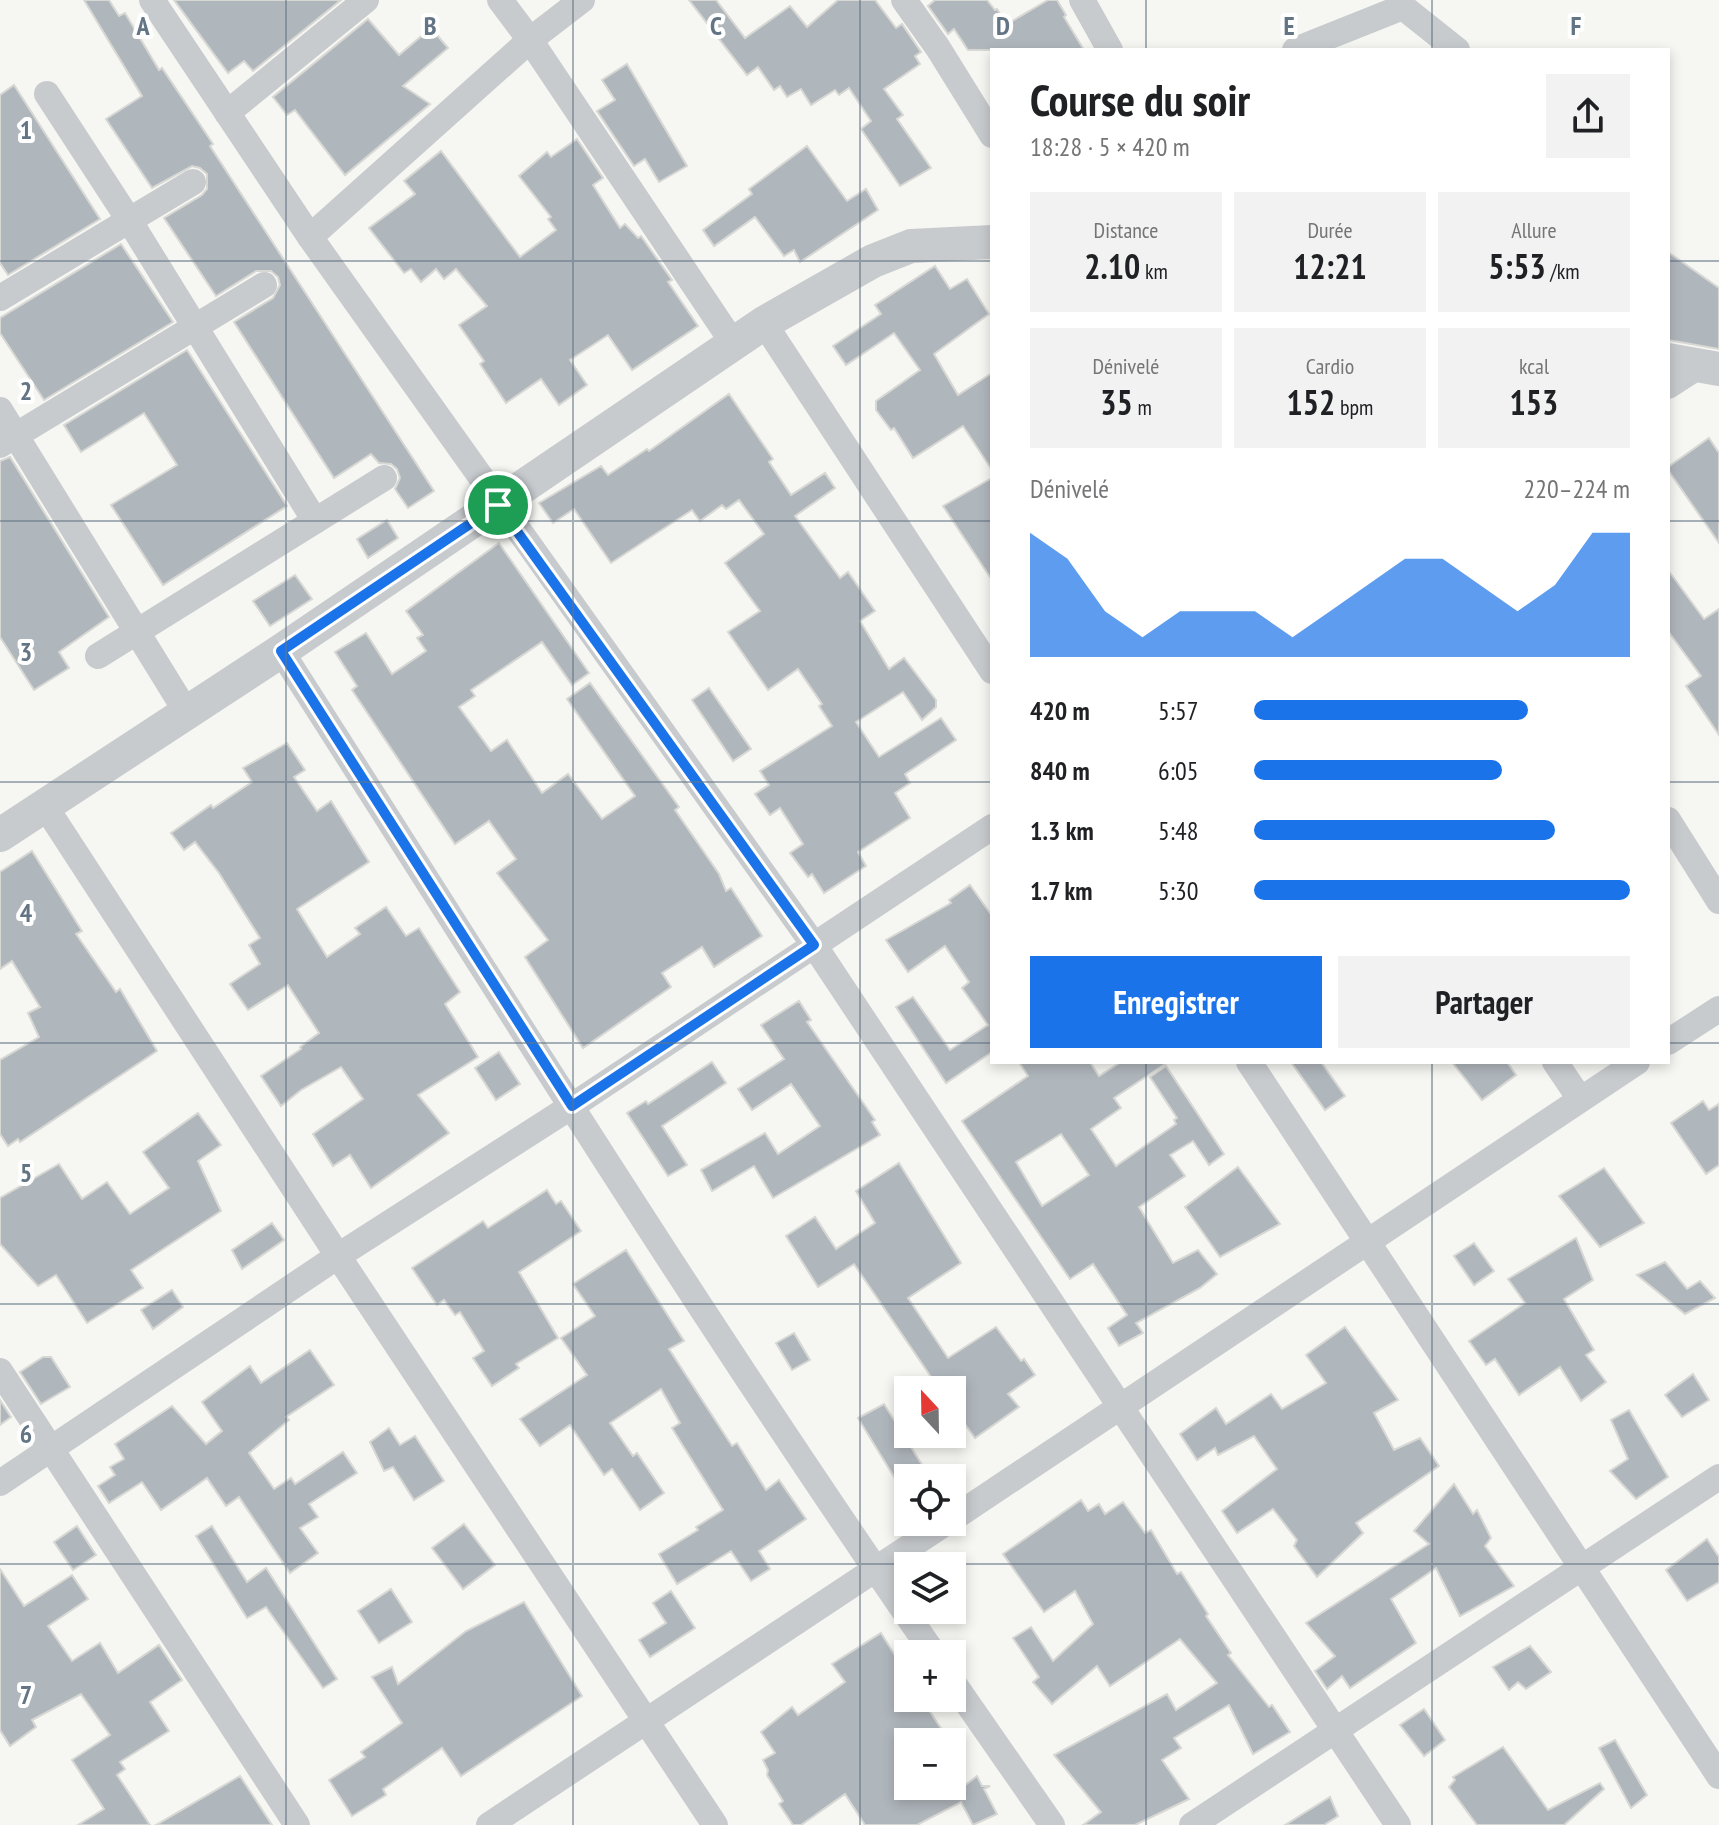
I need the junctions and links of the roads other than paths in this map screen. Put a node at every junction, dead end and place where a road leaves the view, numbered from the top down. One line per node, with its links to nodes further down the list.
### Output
1 (152, 0): 13 (street)
2 (366, 0): 13 (street)
3 (500, 0): 8 (street)
4 (582, 0): 8 (street)
5 (904, 0): 14 (street)
6 (1082, 0): 9 (street)
7 (1401, 4): 10 (street); 11 (street)
8 (530, 40): 17 (street); 23 (street)
9 (1109, 48)
10 (1300, 48)
11 (1455, 48)
12 (47, 94): 16 (street)
13 (227, 113): 17 (street)
14 (990, 132)
15 (193, 182): 16 (street)
16 (129, 220): 20 (street); 22 (street)
17 (310, 237): 29 (street)
18 (990, 242): 21 (street)
19 (264, 285): 22 (street)
20 (0, 298)
21 (764, 323): 23 (street); 34 (street)
22 (196, 327): 27 (street); 30 (street)
23 (733, 343): 29 (street)
24 (1695, 365): 25 (street)
25 (1670, 384)
26 (0, 410): 27 (street)
27 (8, 440): 31 (street)
28 (384, 478): 30 (street)
29 (498, 505): 32 (street); 41 (street)
30 (315, 521): 31 (street)
31 (138, 633): 33 (street); 35 (street)
32 (281, 651): 35 (street); 48 (street)
33 (98, 656)
34 (990, 668)
35 (187, 713): 36 (street)
36 (45, 806): 38 (street); 50 (street)
37 (1670, 823): 40 (street)
38 (4, 825)
39 (990, 828): 41 (street)
40 (1719, 901)
41 (814, 945): 48 (street); 52 (street)
42 (1719, 1009): 43 (street)
43 (1670, 1041)
44 (1250, 1064): 49 (street)
45 (1556, 1064): 47 (street)
46 (1634, 1064): 47 (street)
47 (1580, 1099): 49 (street)
48 (572, 1106): 50 (street); 59 (street)
49 (1368, 1242): 52 (street); 58 (street)
50 (338, 1256): 53 (street); 62 (street)
51 (0, 1371): 53 (street)
52 (1121, 1407): 56 (street); 63 (street)
53 (53, 1448): 55 (street); 65 (street)
54 (1719, 1477): 58 (street)
55 (0, 1483)
56 (966, 1510)
57 (926, 1536): 59 (street)
58 (1582, 1567): 63 (street); 64 (street)
59 (875, 1570): 60 (street); 62 (street)
60 (924, 1640)
61 (966, 1701): 68 (street)
62 (648, 1720): 66 (street); 67 (street)
63 (1336, 1729): 69 (street); 70 (street)
64 (1719, 1776)
65 (297, 1825)
66 (489, 1825)
67 (715, 1825)
68 (1052, 1825)
69 (1192, 1825)
70 (1398, 1825)

